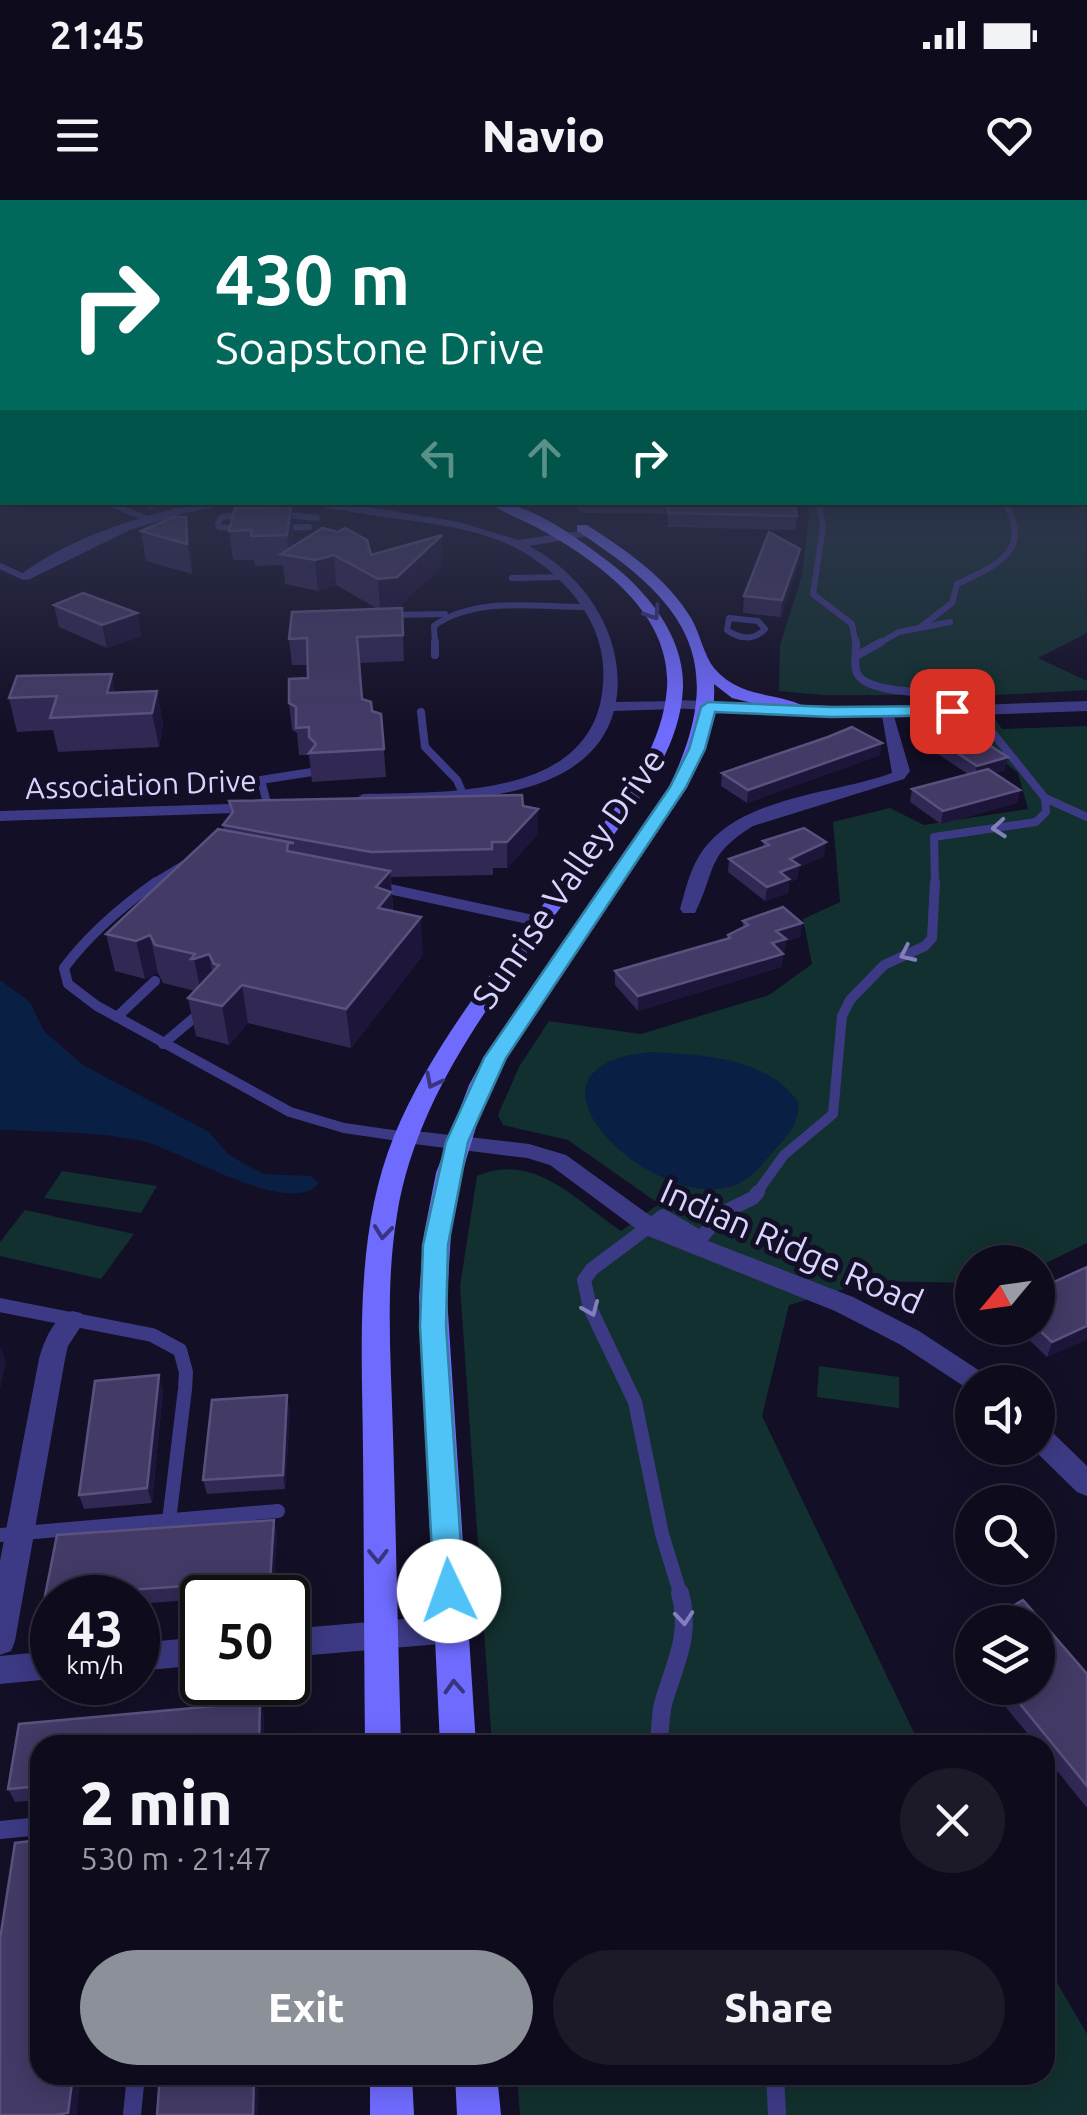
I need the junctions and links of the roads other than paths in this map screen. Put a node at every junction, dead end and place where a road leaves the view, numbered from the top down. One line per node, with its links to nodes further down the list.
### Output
1 (80, 548): 8 (street)
2 (524, 548): 9 (street)
3 (584, 548): 21 (main road, Sunrise Valley Drive, one-way to 21)
4 (615, 548): 19 (main road, Sunrise Valley Drive)
5 (820, 548): 18 (lane)
6 (1008, 548): 16 (lane)
7 (0, 566): 8 (lane)
8 (24, 577)
9 (562, 577): 10 (lane); 11 (street)
10 (512, 578)
11 (590, 607): 12 (lane); 20 (street)
12 (449, 615): 13 (lane); 17 (lane)
13 (382, 616)
14 (729, 618): 14 (lane)
15 (950, 622): 16 (lane)
16 (922, 626): 18 (lane)
17 (435, 655)
18 (858, 655): 24 (lane)
19 (707, 670): 23 (main road, Sunrise Valley Drive); 26 (main road)
20 (609, 702): 21 (street); 29 (street)
21 (674, 706): 23 (street); 38 (main road, Sunrise Valley Drive)
22 (1087, 706): 24 (street)
23 (708, 707): 26 (street); 44 (main road, Sunrise Valley Drive)
24 (974, 710): 27 (street); 30 (lane)
25 (422, 712): 29 (lane)
26 (804, 712): 27 (street)
27 (886, 713): 37 (street)
28 (312, 772): 32 (lane)
29 (463, 794): 31 (street)
30 (1045, 798): 34 (lane); 45 (lane, one-way to 45)
31 (337, 800)
32 (275, 806): 33 (street, Association Drive)
33 (0, 816)
34 (1087, 817)
35 (202, 857): 41 (lane)
36 (370, 885): 38 (lane)
37 (690, 909)
38 (542, 922): 43 (main road, Sunrise Valley Drive, one-way to 43)
39 (155, 981): 41 (lane)
40 (212, 1000): 42 (lane)
41 (117, 1017): 42 (lane)
42 (163, 1044): 43 (lane)
43 (406, 1137): 44 (street, Indian Ridge Road); 55 (main road, Sunrise Valley Drive, one-way to 55)
44 (457, 1142): 45 (street, Indian Ridge Road); 54 (main road, Sunrise Valley Drive)
45 (657, 1222): 48 (street, Indian Ridge Road); 62 (lane, one-way to 62)
46 (0, 1305): 47 (lane)
47 (72, 1320): 52 (lane); 53 (street)
48 (955, 1367)
49 (1055, 1453): 50 (street)
50 (1087, 1484)
51 (278, 1511): 52 (lane)
52 (169, 1521): 53 (lane)
53 (10, 1534): 57 (street)
54 (451, 1629): 55 (street); 61 (main road, Sunrise Valley Drive, one-way to 54)
55 (380, 1634): 56 (street); 60 (main road, Sunrise Valley Drive)
56 (310, 1640)
57 (0, 1641)
58 (30, 1667): 59 (street)
59 (0, 1670)
60 (383, 1735)
61 (457, 1735)
62 (660, 1735)
63 (30, 1827): 64 (lane)
64 (0, 1830)
65 (135, 2085): 69 (lane)
66 (391, 2085): 70 (main road)
67 (477, 2085): 71 (main road)
68 (776, 2085): 72 (lane)
69 (132, 2115)
70 (392, 2115)
71 (479, 2115)
72 (777, 2115)

